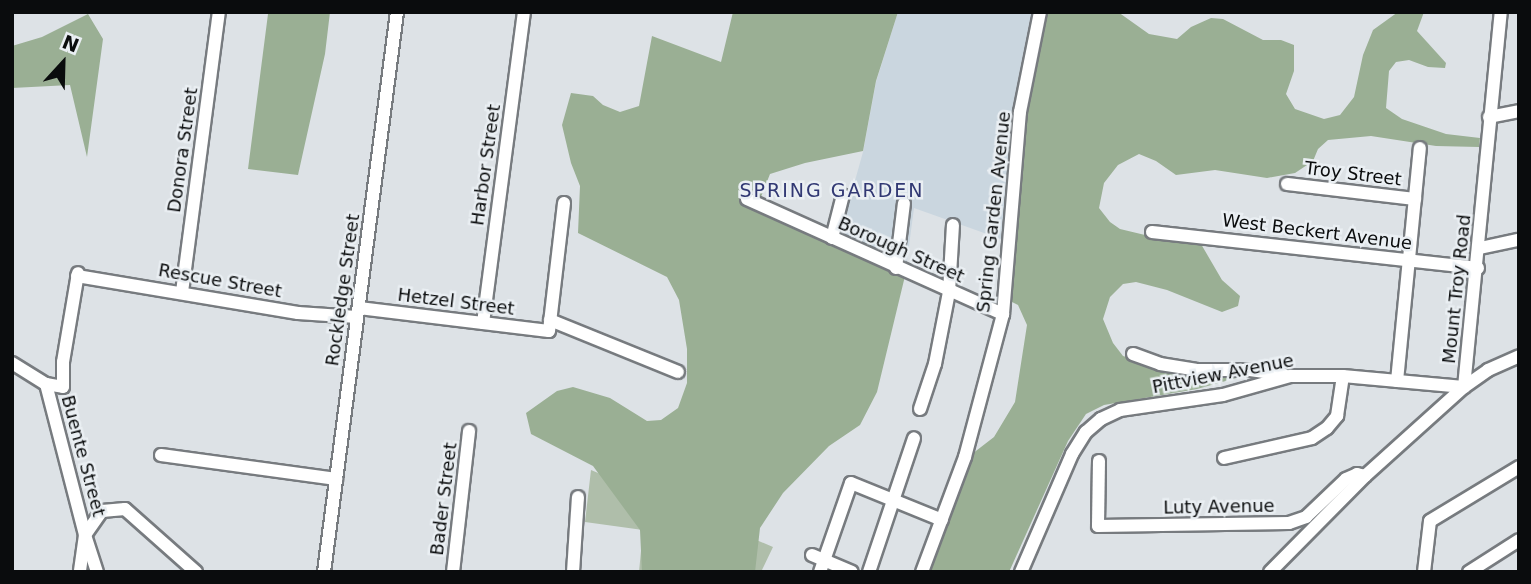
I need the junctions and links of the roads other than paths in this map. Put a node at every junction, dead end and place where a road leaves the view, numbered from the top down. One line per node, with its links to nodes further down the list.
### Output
1 (219, 12): 23 (street, Donora Street)
2 (397, 12): 25 (street, Rockledge Street)
3 (524, 12): 27 (street, Harbor Street)
4 (1040, 12): 26 (street, Spring Garden Avenue)
5 (1501, 12): 7 (street, Mount Troy Road)
6 (1519, 111): 7 (street)
7 (1489, 117): 19 (street, Mount Troy Road)
8 (1420, 148): 12 (street)
9 (1287, 184): 12 (street, Troy Street)
10 (843, 195): 17 (street)
11 (747, 199): 17 (street, Borough Street)
12 (1415, 199): 20 (street)
13 (564, 203): 28 (street)
14 (904, 203): 21 (street)
15 (953, 225): 24 (street)
16 (1152, 232): 20 (street, West Beckert Avenue)
17 (832, 238): 21 (street, Borough Street)
18 (1519, 240): 19 (street)
19 (1480, 248): 22 (street, Mount Troy Road)
20 (1407, 260): 22 (street, West Beckert Avenue); 35 (street)
21 (896, 268): 24 (street, Borough Street)
22 (1478, 268): 37 (street, Mount Troy Road)
23 (182, 292): 25 (street, Rescue Street); 36 (street, Rescue Street)
24 (949, 292): 26 (street, Borough Street); 38 (street)
25 (358, 312): 27 (street, Hetzel Street); 46 (street, Rockledge Street)
26 (1003, 314): 49 (street, Spring Garden Avenue)
27 (483, 323): 28 (street, Hetzel Street)
28 (550, 326): 32 (street, Hetzel Street)
29 (1133, 354): 33 (street)
30 (1519, 356): 37 (street)
31 (12, 363): 36 (street, Buente Street)
32 (678, 372)
33 (1290, 376): 34 (street, Pittview Avenue); 63 (street, Pittview Avenue)
34 (1343, 376): 35 (street, Pittview Avenue); 42 (street)
35 (1398, 381): 37 (street, Pittview Avenue)
36 (46, 383): 50 (street, Buente Street)
37 (1464, 387): 45 (street, Mount Troy Road)
38 (920, 409)
39 (469, 431): 58 (street, Bader Street)
40 (914, 438): 48 (street)
41 (161, 455): 46 (street)
42 (1223, 458)
43 (1099, 461): 45 (street, Luty Avenue)
44 (1519, 467): 65 (street)
45 (1365, 476): 64 (street, Mount Troy Road)
46 (336, 479): 57 (street, Rockledge Street)
47 (578, 497): 59 (street)
48 (892, 499): 49 (street); 53 (street); 61 (street)
49 (942, 520): 62 (street, Spring Garden Avenue)
50 (85, 535): 54 (street); 55 (street, Buente Street); 56 (street)
51 (1519, 540): 66 (street)
52 (812, 555): 53 (street)
53 (822, 566): 60 (street)
54 (80, 572)
55 (97, 572)
56 (195, 572)
57 (324, 572)
58 (453, 572)
59 (573, 572)
60 (852, 572)
61 (869, 572)
62 (922, 572)
63 (1021, 572)
64 (1270, 572)
65 (1424, 572)
66 (1469, 572)

